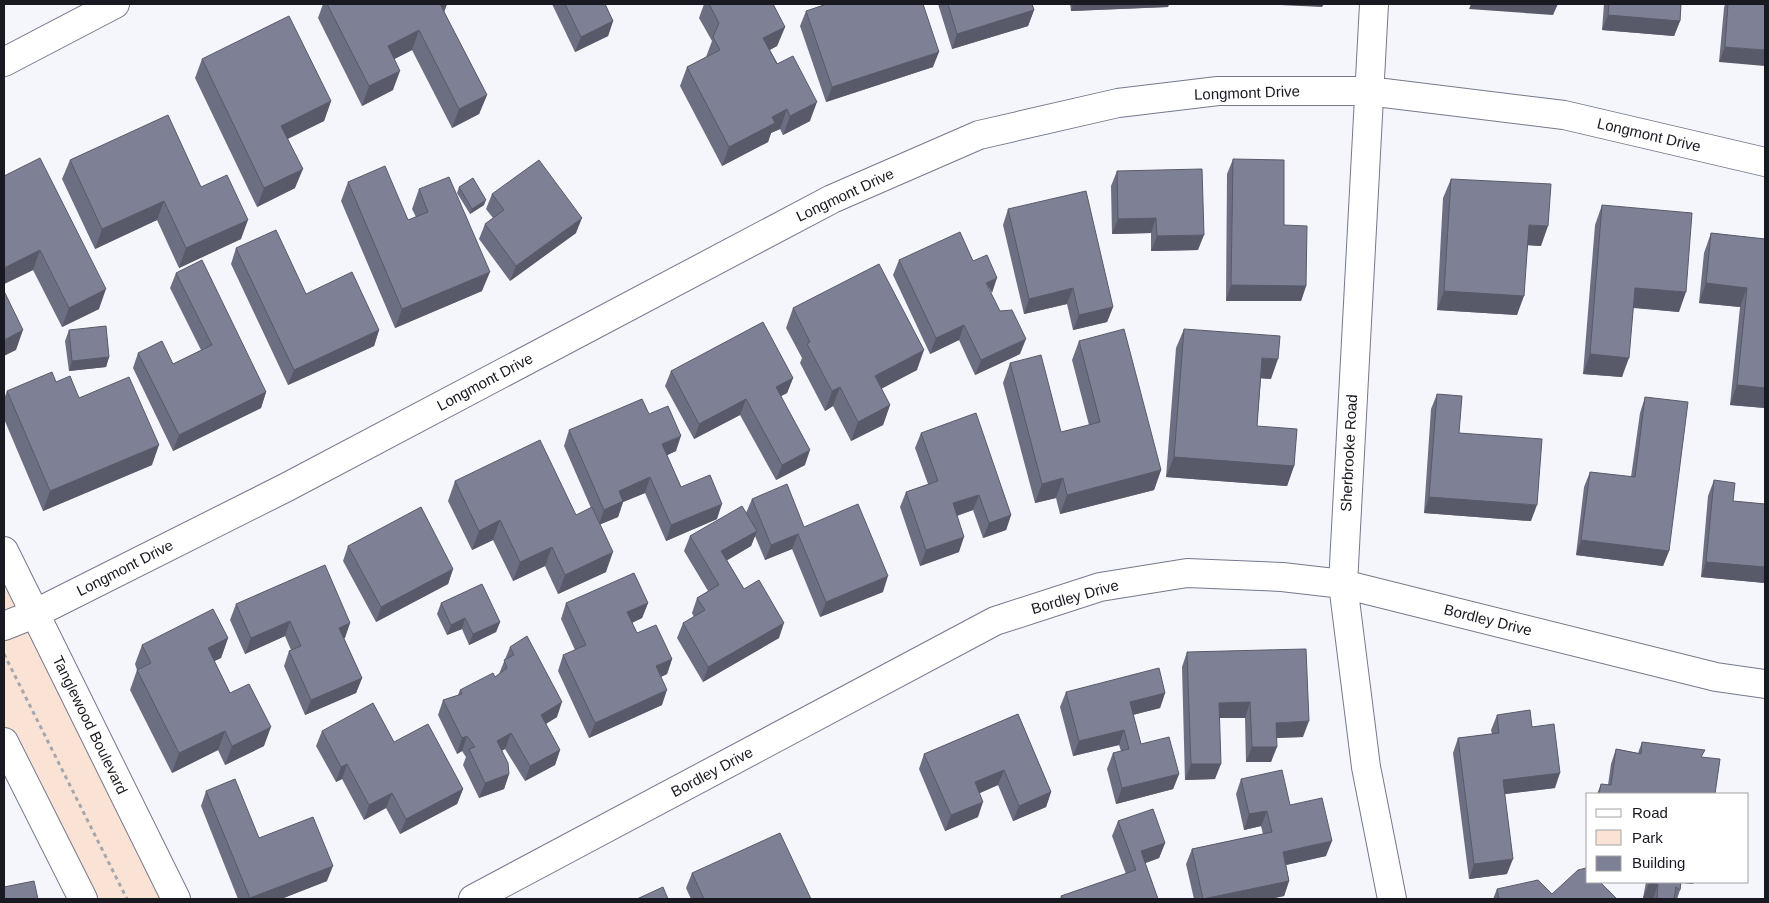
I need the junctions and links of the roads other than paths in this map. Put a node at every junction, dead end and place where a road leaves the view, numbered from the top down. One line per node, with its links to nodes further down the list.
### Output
1 (115, 4): 3 (street)
2 (1374, 4): 4 (street, Sherbrooke Road)
3 (4, 62)
4 (1368, 91): 5 (street, Longmont Drive); 7 (street, Sherbrooke Road); 8 (street, Longmont Drive)
5 (1765, 162)
6 (4, 550): 8 (street, Tanglewood Boulevard)
7 (1343, 584): 10 (street, Bordley Drive); 14 (street, Bordley Drive); 15 (street, Sherbrooke Road)
8 (34, 614): 9 (street, Longmont Drive); 13 (street, Tanglewood Boulevard)
9 (4, 626)
10 (1765, 684)
11 (4, 742): 12 (street)
12 (83, 899)
13 (176, 899)
14 (473, 899)
15 (1392, 899)

